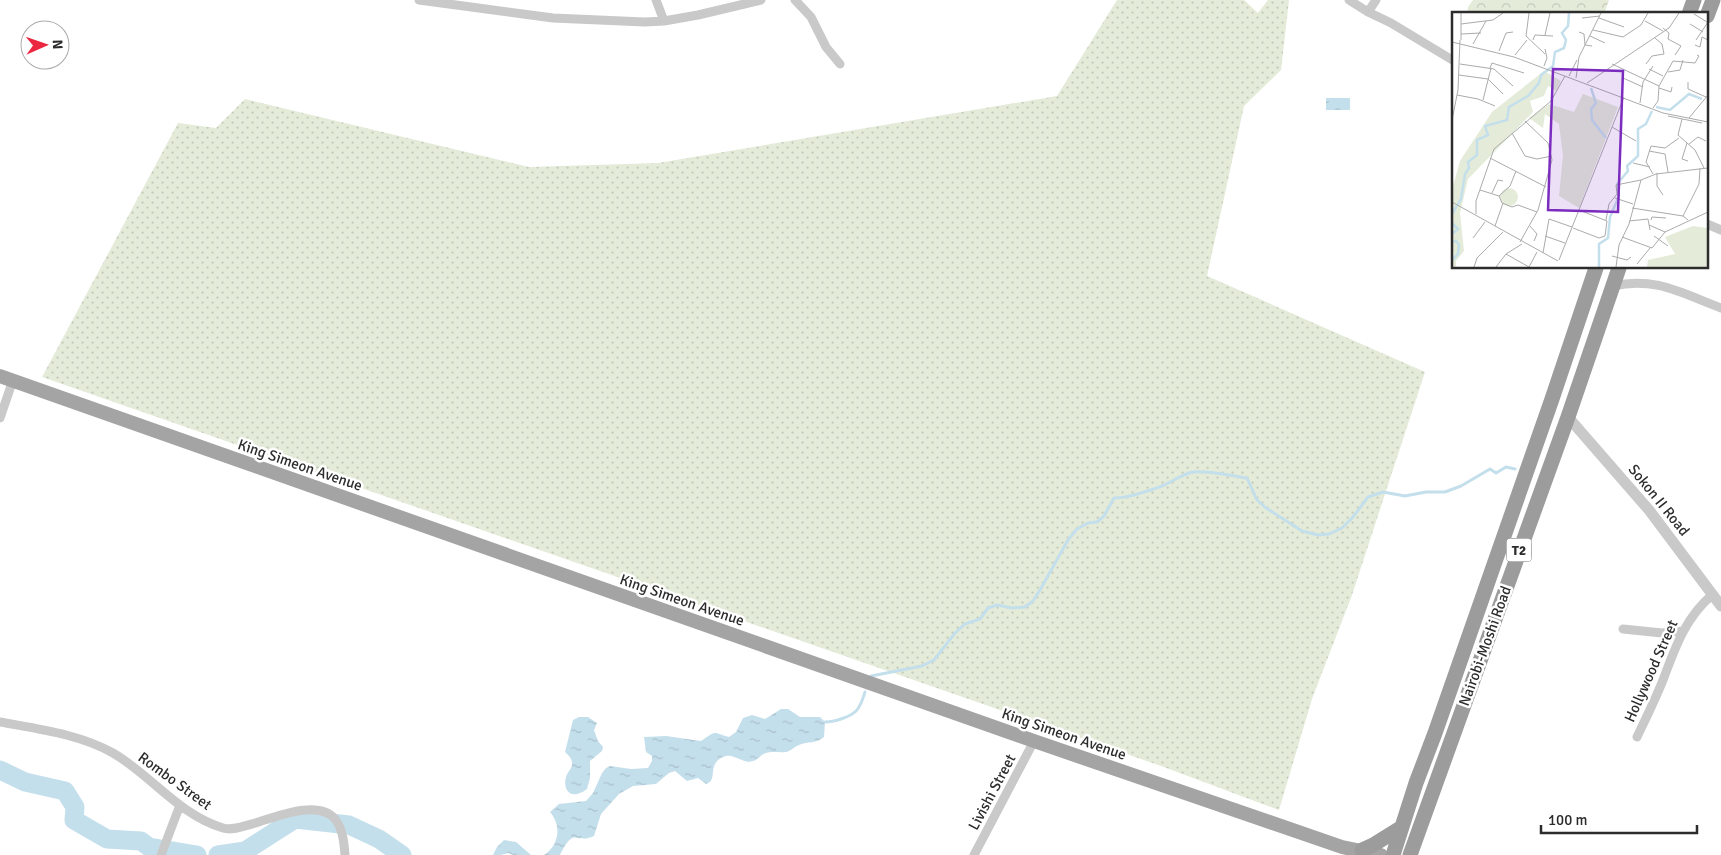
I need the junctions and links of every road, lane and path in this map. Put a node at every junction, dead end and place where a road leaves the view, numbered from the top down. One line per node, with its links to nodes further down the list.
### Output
1 (419, 0): 12 (street)
2 (656, 0): 12 (street)
3 (761, 0): 12 (street)
4 (795, 0): 14 (street)
5 (1349, 0): 9 (street)
6 (1376, 0): 9 (street)
7 (1694, 0): 10 (highway)
8 (1713, 0): 11 (highway)
9 (1368, 12): 13 (street)
10 (1690, 12)
11 (1708, 13)
12 (664, 21)
13 (1452, 60)
14 (840, 64)
15 (1708, 224): 16 (street)
16 (1721, 230)
17 (1596, 269): 32 (highway, Nairobi-Moshi Road / T2)
18 (1619, 269): 19 (highway, Nairobi-Moshi Road / T2)
19 (1613, 286): 20 (street); 22 (highway, Nairobi-Moshi Road / T2)
20 (1721, 308)
21 (7, 378): 23 (street); 30 (main road, King Simeon Avenue)
22 (1568, 417): 24 (street, Sokon II Road); 39 (highway, Nairobi-Moshi Road / T2)
23 (0, 418)
24 (1712, 595): 25 (street, Sokon II Road); 27 (street, Hollywood Street)
25 (1721, 606)
26 (1623, 629): 27 (street)
27 (1683, 631): 29 (street, Hollywood Street)
28 (0, 722): 31 (street, Rombo Street)
29 (1637, 736)
30 (1034, 742): 33 (main road, King Simeon Avenue); 36 (street, Livishi Street)
31 (180, 805): 34 (street); 35 (street, Rombo Street)
32 (1402, 828): 33 (highway); 38 (highway, Nairobi-Moshi Road / T2)
33 (1358, 852): 37 (main road, King Simeon Avenue)
34 (161, 855)
35 (345, 855)
36 (974, 855)
37 (1381, 855)
38 (1393, 855)
39 (1410, 855)

